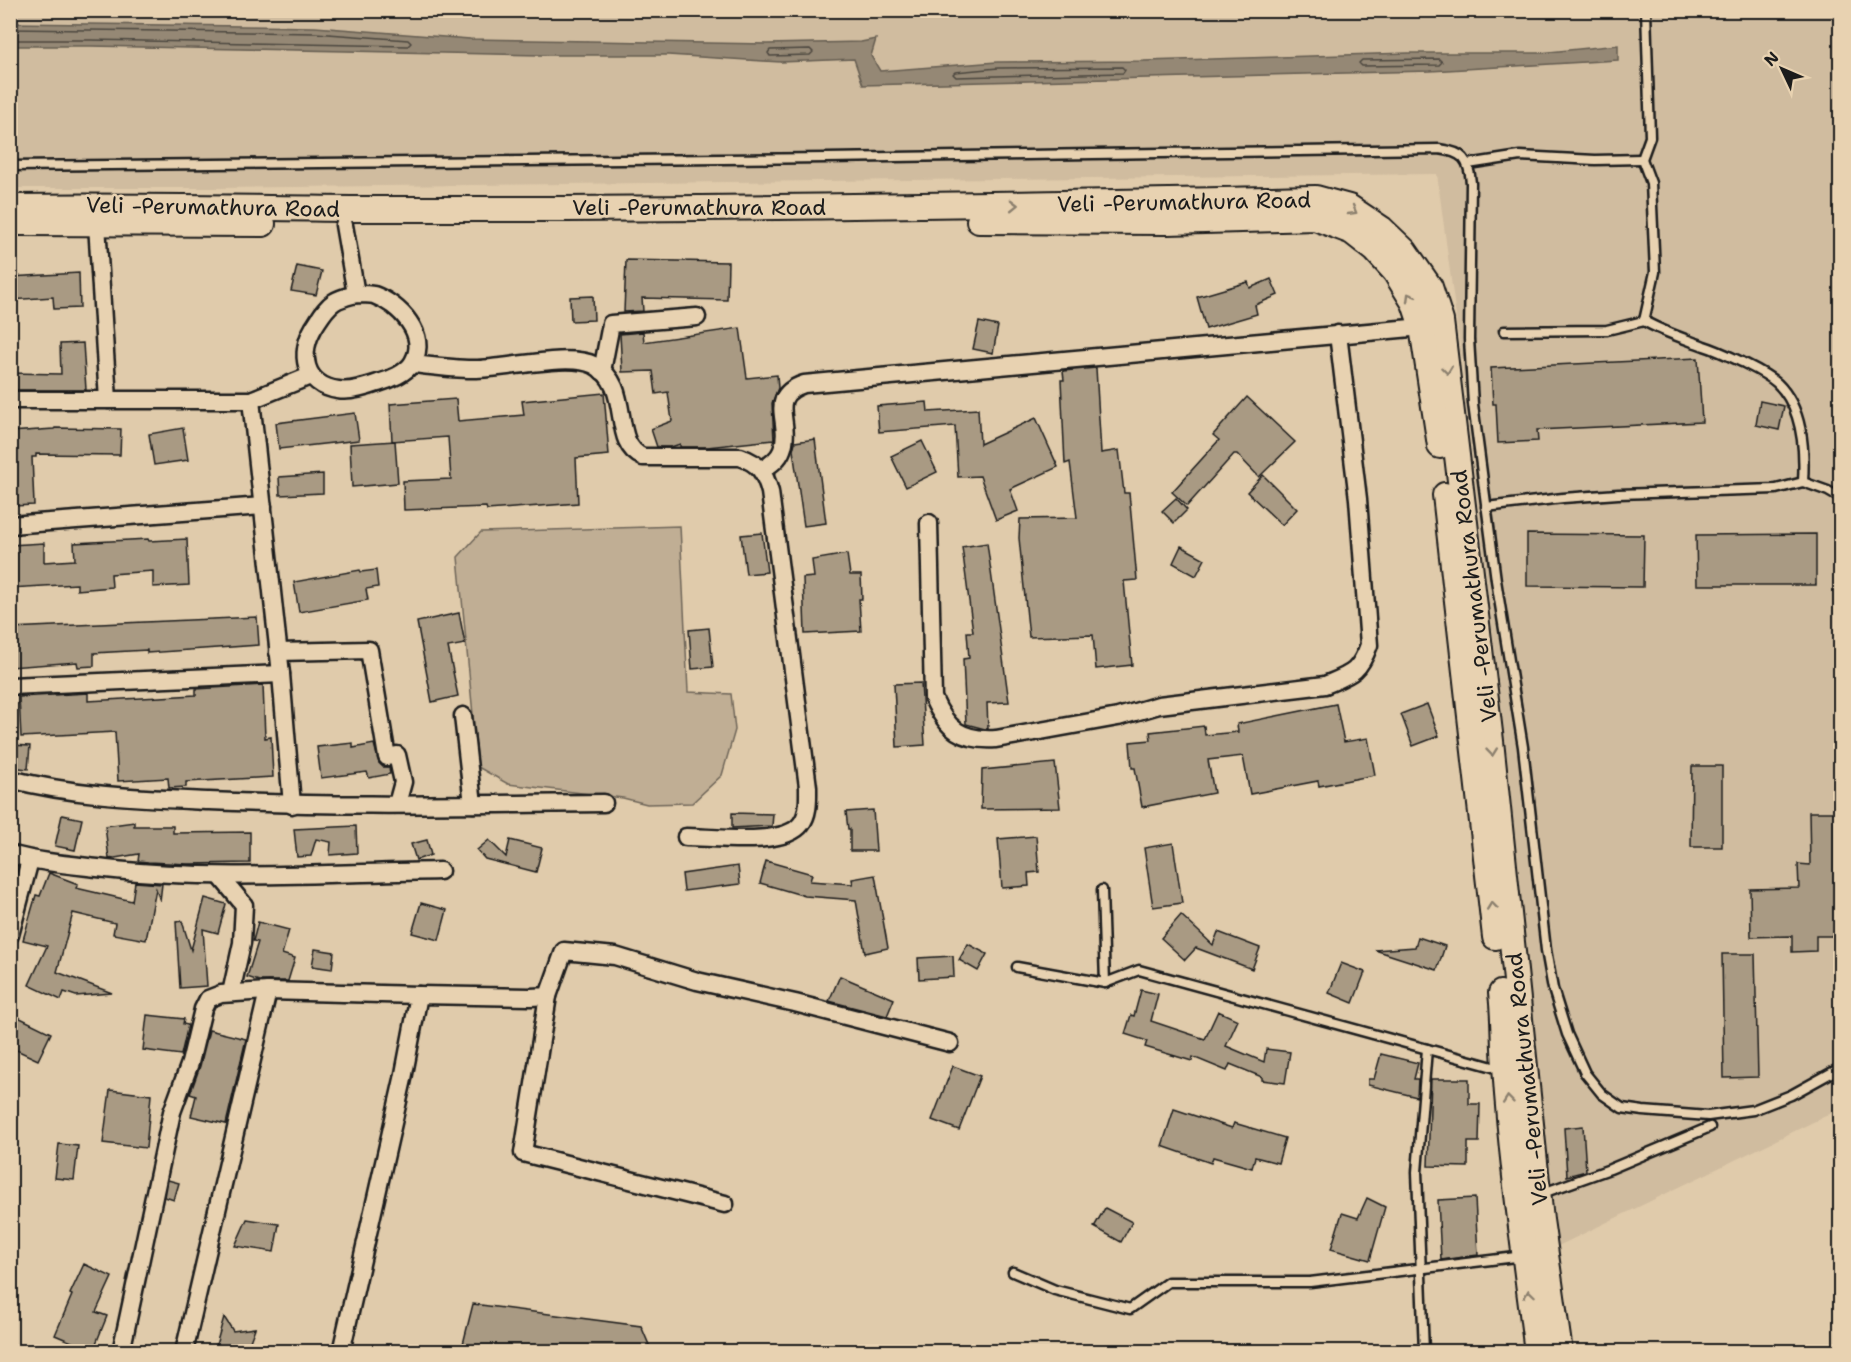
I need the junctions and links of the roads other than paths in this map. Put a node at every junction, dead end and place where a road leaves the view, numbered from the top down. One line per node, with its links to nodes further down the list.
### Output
1 (1646, 10): 2 (lane)
2 (1642, 159): 3 (lane); 11 (lane)
3 (1468, 164): 4 (lane); 25 (lane)
4 (10, 166)
5 (10, 207): 55 (main road, Veli -Perumathura Road, one-way to 55)
6 (10, 222): 7 (main road)
7 (97, 224): 8 (main road); 19 (street)
8 (344, 225): 9 (street); 12 (main road, one-way to 8)
9 (356, 294): 15 (street); 17 (street)
10 (697, 317): 16 (street)
11 (1644, 321): 13 (lane); 22 (lane)
12 (1422, 327): 14 (street); 53 (main road, one-way to 12)
13 (1504, 331)
14 (1338, 334): 21 (street); 26 (street)
15 (413, 364): 16 (street); 17 (street)
16 (602, 371): 21 (street)
17 (310, 376): 20 (street)
18 (10, 400): 19 (street)
19 (108, 400): 20 (street)
20 (251, 400): 24 (street)
21 (763, 464): 37 (street)
22 (1803, 482): 23 (lane); 25 (lane)
23 (1840, 498)
24 (263, 506): 27 (street); 28 (street)
25 (1486, 507): 52 (lane)
26 (928, 523)
27 (10, 525)
28 (278, 652): 29 (street); 34 (street)
29 (281, 674): 30 (street); 36 (street)
30 (10, 686)
31 (463, 716): 35 (street)
32 (10, 779): 36 (street)
33 (604, 803): 35 (street)
34 (397, 804): 35 (street); 36 (street)
35 (473, 804)
36 (292, 805)
37 (686, 837)
38 (10, 854): 39 (street)
39 (30, 860): 41 (street); 43 (street)
40 (440, 871): 41 (street)
41 (220, 876): 47 (street)
42 (1102, 890): 45 (lane)
43 (10, 935)
44 (1017, 967): 45 (lane)
45 (1105, 983): 51 (lane)
46 (268, 991): 47 (street); 48 (street); 61 (street)
47 (231, 993): 60 (street)
48 (419, 995): 49 (street); 62 (street)
49 (548, 996): 50 (street); 56 (street)
50 (950, 1043)
51 (1427, 1049): 53 (lane); 58 (lane)
52 (1840, 1068)
53 (1505, 1070): 57 (main road, one-way to 53)
54 (1710, 1127): 55 (lane)
55 (1539, 1195): 65 (main road, Veli -Perumathura Road)
56 (724, 1204)
57 (1525, 1256): 58 (lane); 64 (main road, one-way to 57)
58 (1422, 1270): 59 (lane); 63 (lane)
59 (1013, 1272)
60 (121, 1352)
61 (184, 1352)
62 (341, 1352)
63 (1424, 1352)
64 (1537, 1352)
65 (1560, 1352)

